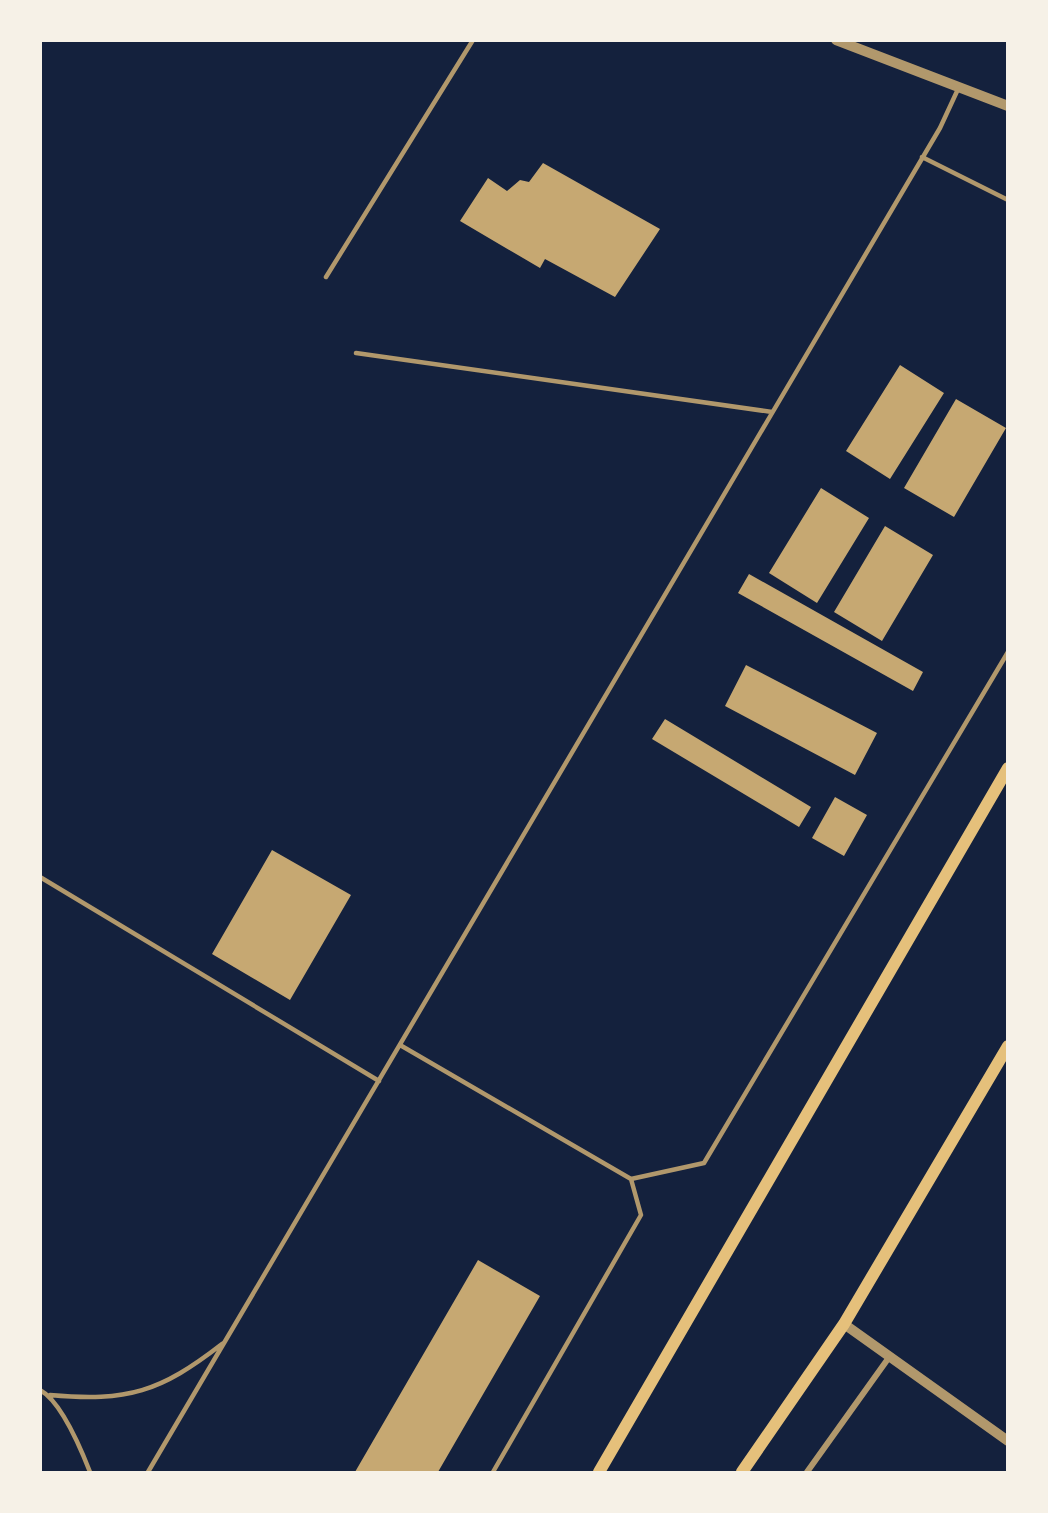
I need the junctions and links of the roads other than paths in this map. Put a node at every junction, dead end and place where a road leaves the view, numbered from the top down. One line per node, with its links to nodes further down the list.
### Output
1 (473, 40): 7 (lane)
2 (836, 40): 3 (street)
3 (959, 87): 4 (street); 5 (lane)
4 (1008, 106)
5 (922, 157): 6 (lane); 9 (lane)
6 (1008, 200)
7 (326, 276)
8 (356, 353): 9 (lane)
9 (772, 412): 14 (lane)
10 (1008, 652): 17 (lane)
11 (1008, 768): 12 (main road)
12 (1003, 782): 27 (main road)
13 (40, 877): 16 (lane)
14 (400, 1045): 16 (lane); 17 (lane)
15 (1008, 1046): 18 (main road)
16 (379, 1081): 19 (lane)
17 (631, 1179): 26 (lane)
18 (844, 1324): 20 (street); 28 (main road)
19 (225, 1342): 22 (lane); 25 (lane)
20 (890, 1356): 23 (street); 29 (street)
21 (40, 1390): 22 (lane)
22 (50, 1395): 24 (lane)
23 (1008, 1441)
24 (90, 1473)
25 (148, 1473)
26 (493, 1473)
27 (599, 1473)
28 (742, 1473)
29 (807, 1473)

